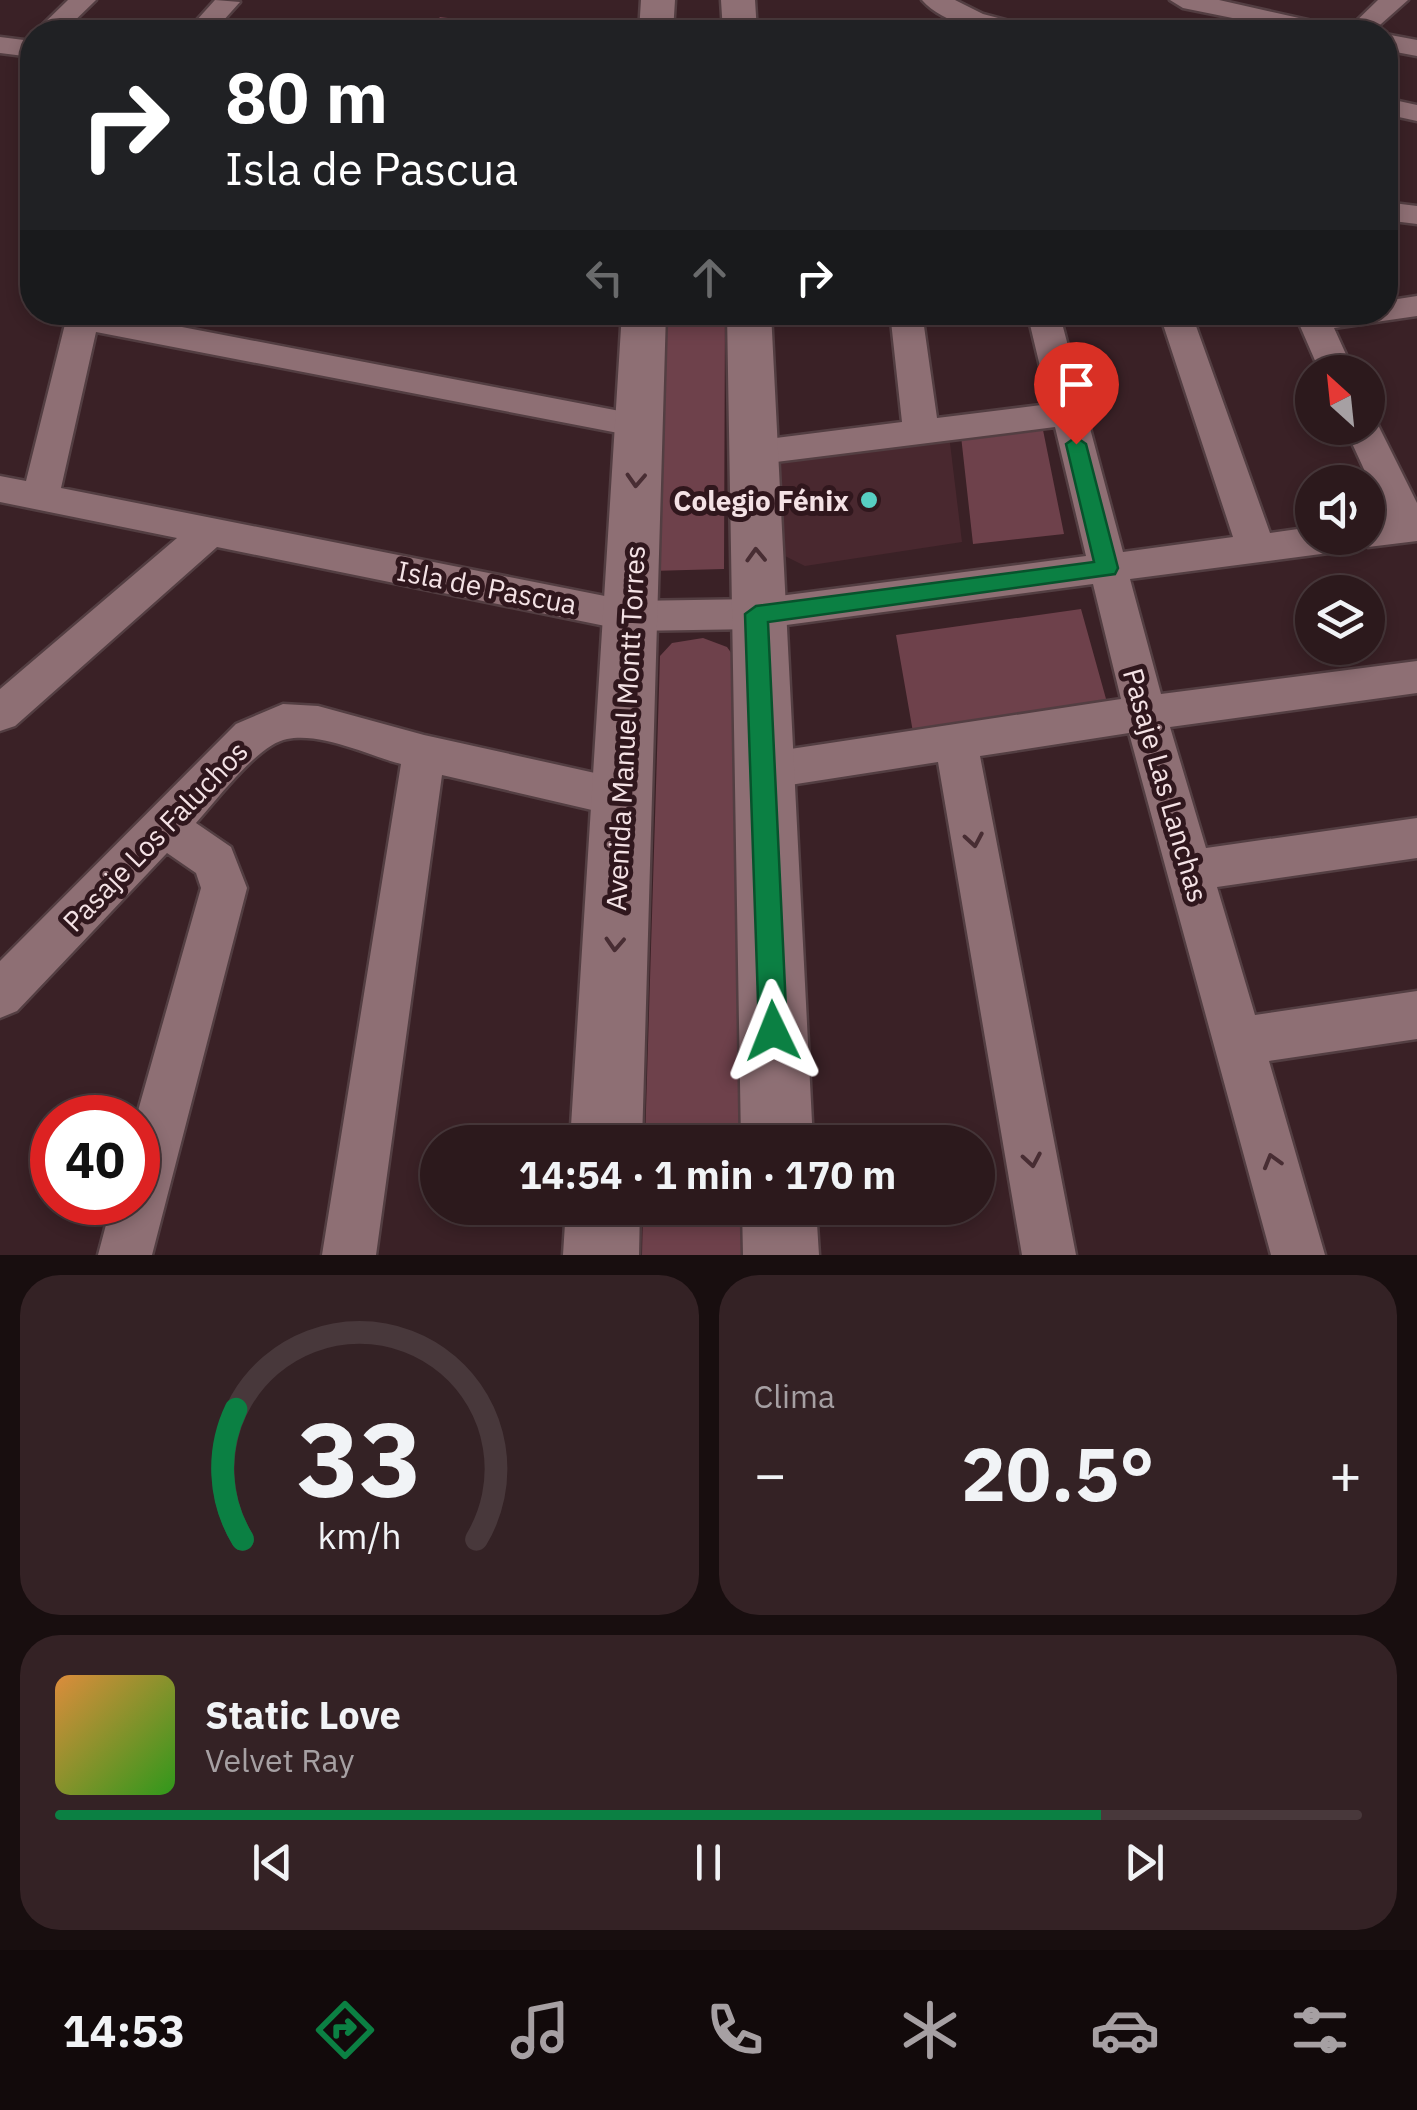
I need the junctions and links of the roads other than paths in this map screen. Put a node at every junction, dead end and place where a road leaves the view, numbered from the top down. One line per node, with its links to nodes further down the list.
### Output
1 (83, 0): 9 (street)
2 (935, 0): 8 (street)
3 (1020, 0): 8 (street)
4 (1183, 0): 12 (street)
5 (1289, 0): 13 (street)
6 (1395, 0): 14 (street)
7 (228, 2): 10 (street)
8 (974, 19): 11 (street)
9 (62, 20)
10 (211, 20)
11 (978, 20)
12 (1279, 20)
13 (1326, 20)
14 (1369, 20)
15 (81, 325): 30 (street)
16 (129, 325): 25 (street)
17 (643, 325): 25 (street, Avenida Manuel Montt Torres)
18 (749, 325): 28 (street)
19 (908, 325): 26 (street)
20 (1045, 325): 24 (street, Pasaje Las Lanchas)
21 (1180, 325): 35 (street)
22 (1315, 325): 23 (street)
23 (1330, 355)
24 (1068, 413): 26 (street); 36 (street, Pasaje Las Lanchas)
25 (639, 425): 38 (street, Avenida Manuel Montt Torres, one-way to 38)
26 (921, 432): 28 (street)
27 (1372, 445): 31 (street)
28 (752, 454): 37 (street, one-way to 28)
29 (0, 489): 30 (street, Isla de Pascua)
30 (40, 496): 32 (street, Isla de Pascua)
31 (1413, 527): 33 (street)
32 (210, 531): 38 (street, Isla de Pascua); 41 (street)
33 (1385, 531)
34 (1295, 543): 35 (street, Isla de Pascua)
35 (1256, 548): 36 (street, Isla de Pascua)
36 (1107, 568): 37 (street, Isla de Pascua); 40 (street, Pasaje Las Lanchas)
37 (756, 614): 38 (street, Isla de Pascua); 44 (street)
38 (630, 616): 45 (street, Avenida Manuel Montt Torres)
39 (1417, 678): 40 (street)
40 (1145, 713): 42 (street); 48 (street, Pasaje Las Lanchas)
41 (0, 714)
42 (956, 744): 44 (street); 60 (street, one-way to 60)
43 (424, 753): 45 (street, Pasaje Los Faluchos); 46 (street, Pasaje Los Faluchos); 57 (street)
44 (764, 771): 53 (street)
45 (622, 798): 52 (street, Avenida Manuel Montt Torres, one-way to 52)
46 (166, 827): 49 (street, Pasaje Los Faluchos); 56 (street)
47 (1417, 838): 48 (street)
48 (1190, 870): 51 (street, Pasaje Las Lanchas)
49 (0, 995)
50 (1417, 1015): 51 (street)
51 (1238, 1042): 61 (street, Pasaje Las Lanchas, one-way to 51)
52 (607, 1125)
53 (776, 1125)
54 (602, 1225): 58 (street)
55 (780, 1225): 59 (street)
56 (126, 1255)
57 (349, 1255)
58 (601, 1255)
59 (781, 1255)
60 (1050, 1255)
61 (1298, 1255)

